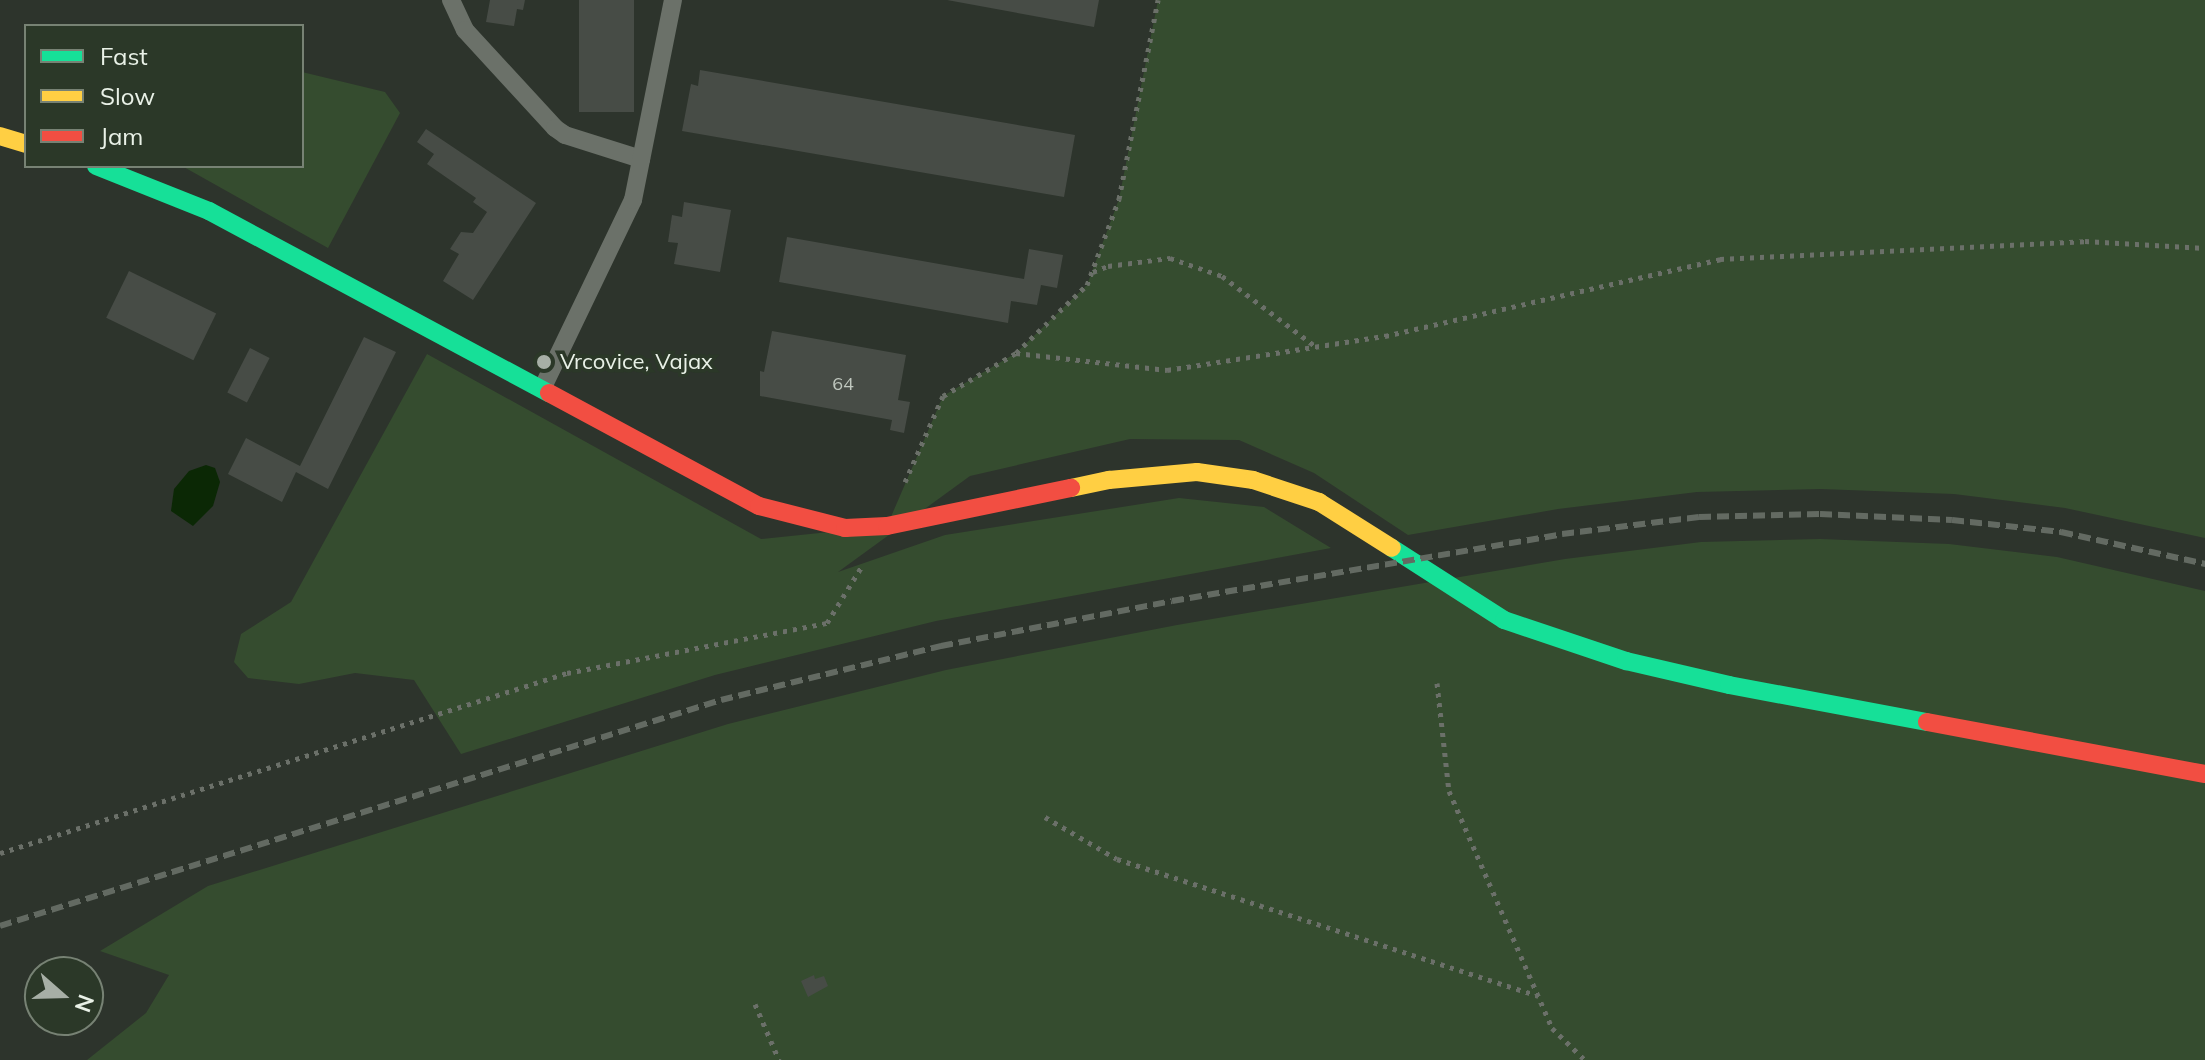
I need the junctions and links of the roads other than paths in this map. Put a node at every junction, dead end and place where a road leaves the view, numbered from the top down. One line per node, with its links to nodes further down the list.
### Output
1 (451, 0): 5 (lane)
2 (673, 0): 5 (lane)
3 (0, 136): 4 (street)
4 (24, 143)
5 (641, 159): 7 (lane)
6 (103, 168): 7 (street)
7 (542, 389): 8 (street)
8 (2205, 774)

